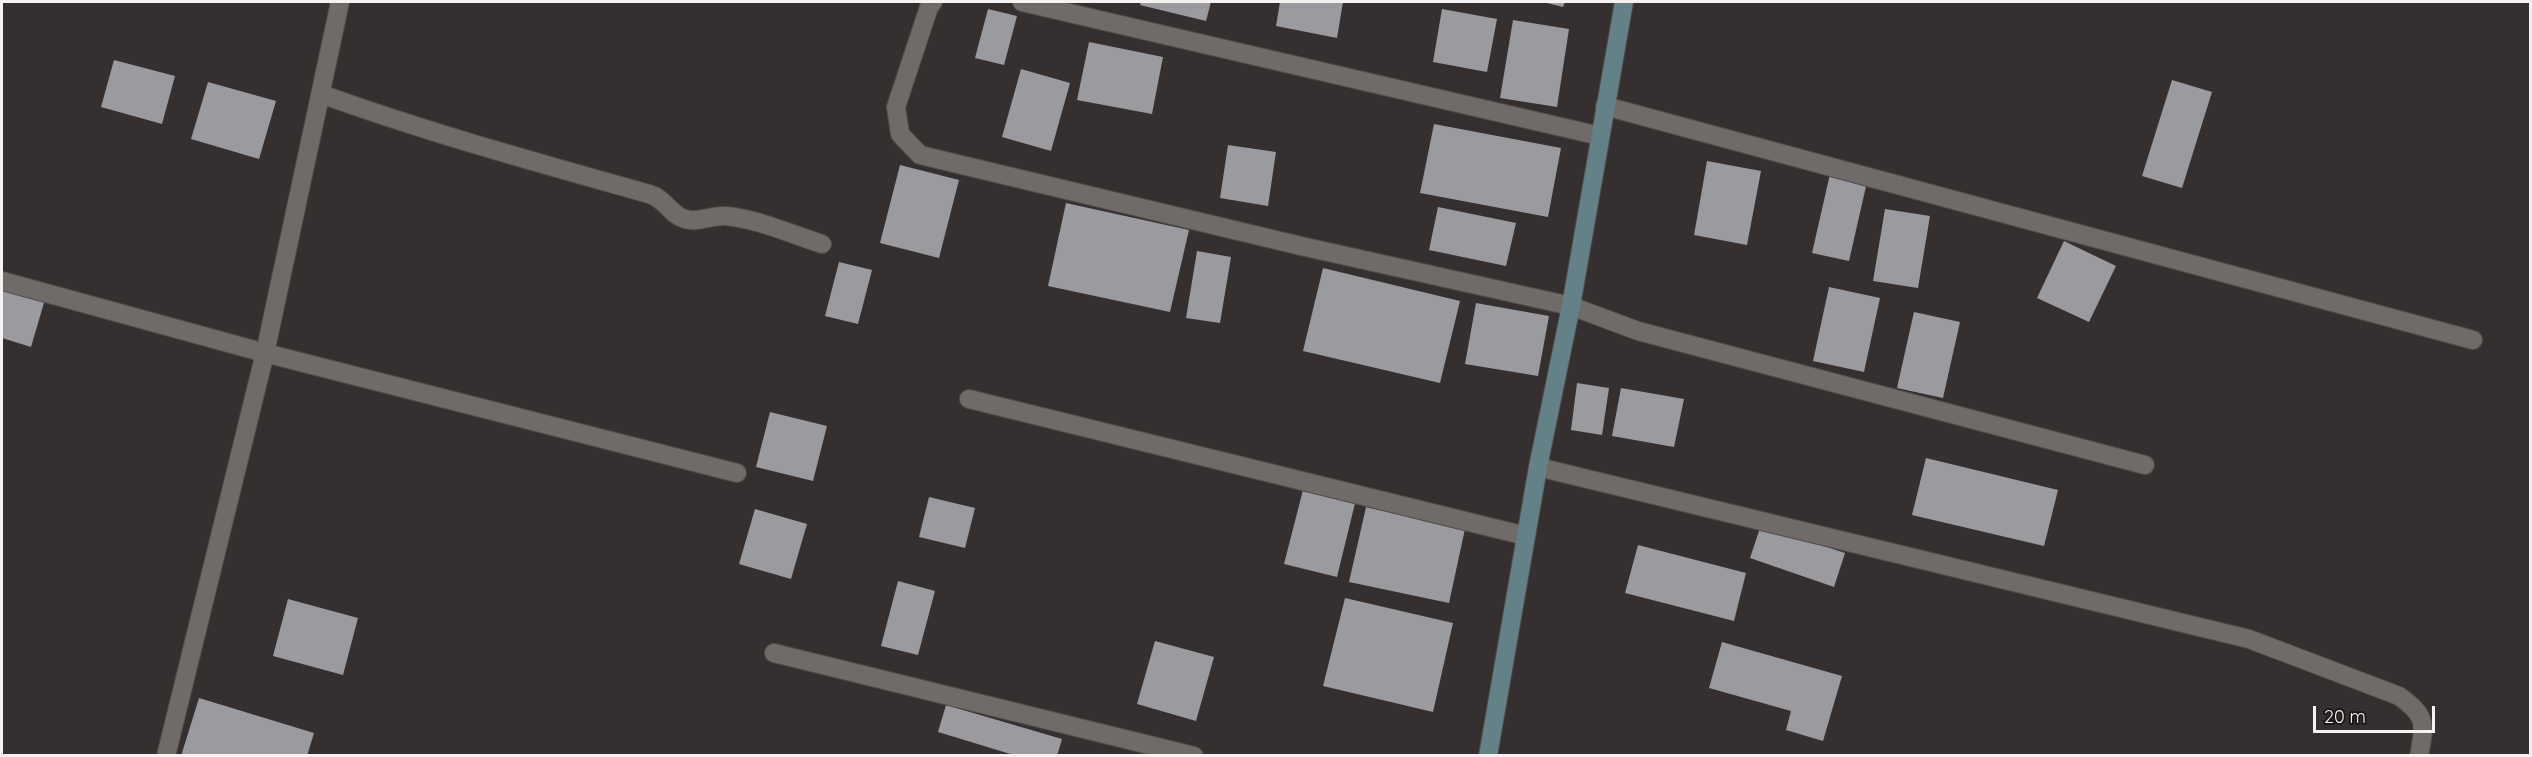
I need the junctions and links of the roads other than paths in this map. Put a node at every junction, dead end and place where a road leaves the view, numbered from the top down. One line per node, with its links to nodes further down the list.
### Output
1 (340, 2): 5 (street)
2 (933, 2): 10 (street)
3 (1022, 2): 7 (street)
4 (1624, 2): 6 (street)
5 (321, 94): 8 (street); 12 (street)
6 (1605, 106): 7 (street); 11 (street)
7 (1600, 136): 10 (street)
8 (822, 244)
9 (2, 280): 12 (street)
10 (1571, 306): 14 (street); 15 (street)
11 (2473, 340)
12 (265, 352): 16 (street); 19 (street)
13 (969, 399): 17 (street)
14 (2145, 465)
15 (1538, 467): 17 (street); 22 (street)
16 (737, 472)
17 (1526, 536): 21 (street)
18 (774, 653): 20 (street)
19 (166, 756)
20 (1194, 756)
21 (1488, 756)
22 (2419, 756)

